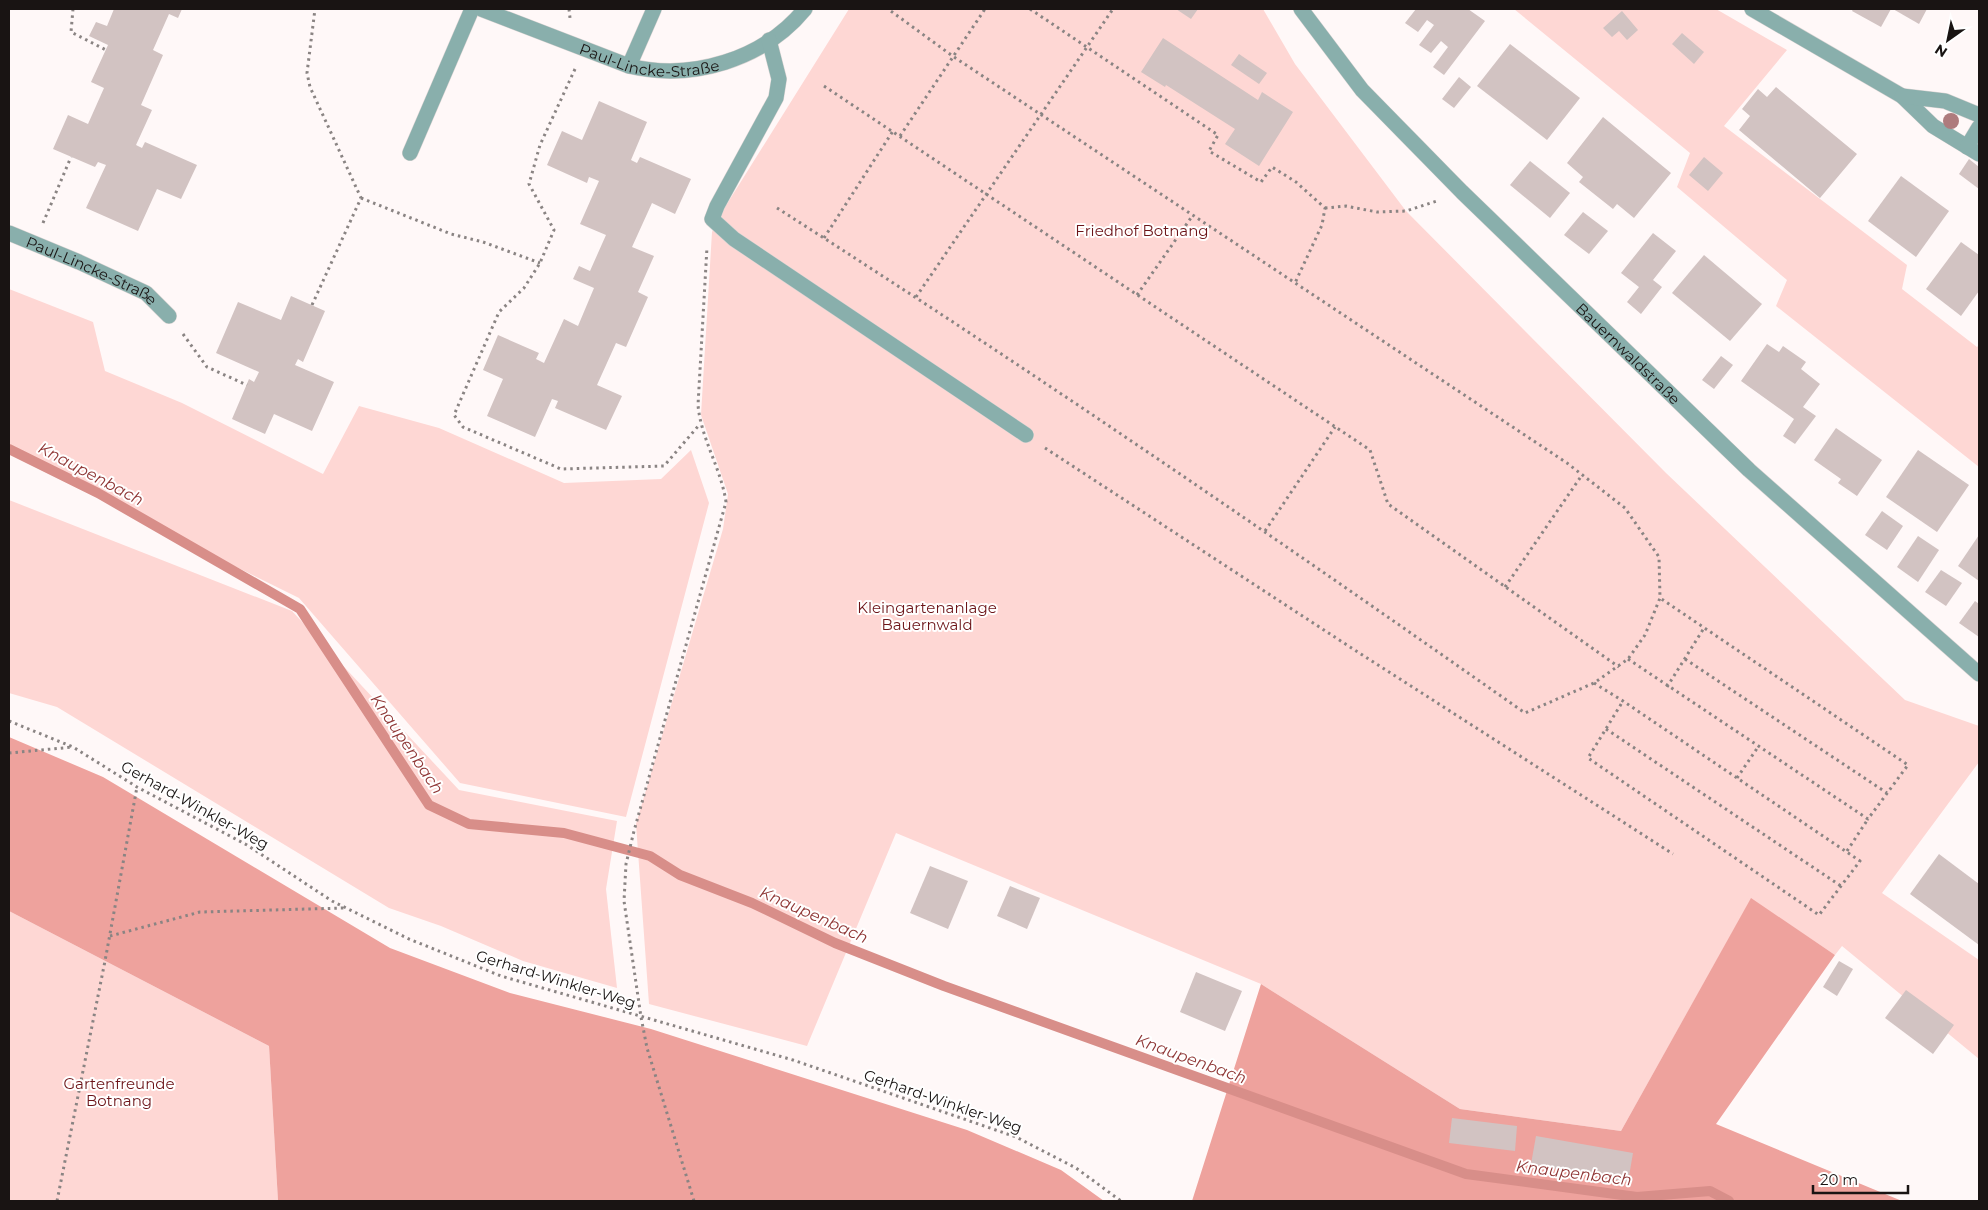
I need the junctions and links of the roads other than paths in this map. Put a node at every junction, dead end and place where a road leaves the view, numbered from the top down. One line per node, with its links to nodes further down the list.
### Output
1 (472, 9): 13 (street)
2 (481, 9): 8 (street, Paul-Lincke-Straße)
3 (654, 9): 8 (street)
4 (805, 9): 7 (street, Paul-Lincke-Straße)
5 (1301, 9): 17 (street, Bauernwaldstraße)
6 (1752, 9): 9 (street)
7 (769, 40): 8 (street, Paul-Lincke-Straße); 16 (street)
8 (629, 66)
9 (1902, 96): 10 (street); 12 (street)
10 (1979, 116)
11 (1979, 127): 12 (street)
12 (1973, 150)
13 (410, 154)
14 (9, 233): 15 (street, Paul-Lincke-Straße)
15 (169, 316)
16 (1026, 435)
17 (1979, 674)

